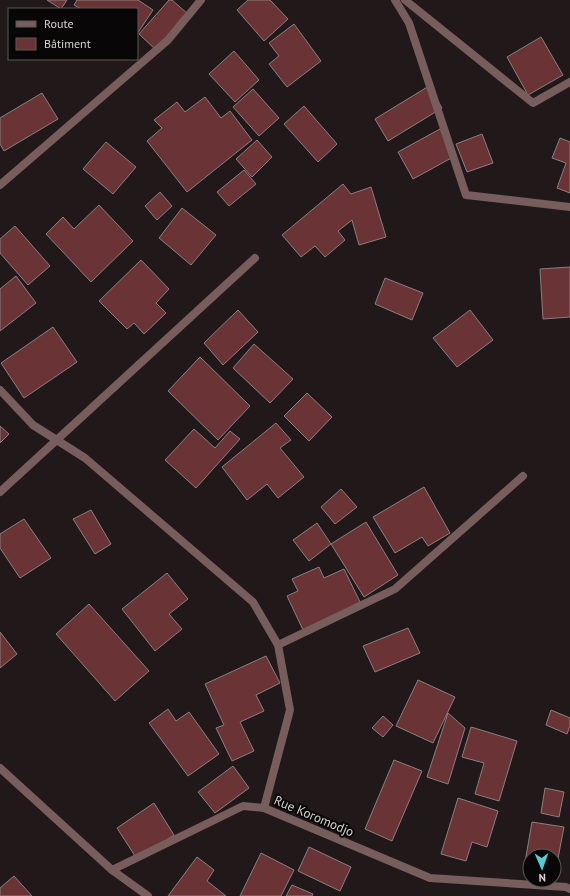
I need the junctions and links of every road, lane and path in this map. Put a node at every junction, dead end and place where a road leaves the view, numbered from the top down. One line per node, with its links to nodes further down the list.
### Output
1 (201, 0): 5 (street)
2 (394, 0): 6 (street)
3 (405, 0): 4 (street)
4 (570, 82)
5 (0, 185)
6 (570, 207)
7 (255, 258): 9 (street)
8 (0, 390): 9 (street)
9 (57, 441): 11 (street); 12 (street)
10 (524, 476): 12 (street)
11 (0, 492)
12 (278, 646): 14 (street)
13 (0, 768): 15 (street)
14 (264, 808): 15 (street, Rue Koromodjo); 16 (street, Rue Koromodjo)
15 (112, 870): 17 (street)
16 (570, 889)
17 (148, 896)

